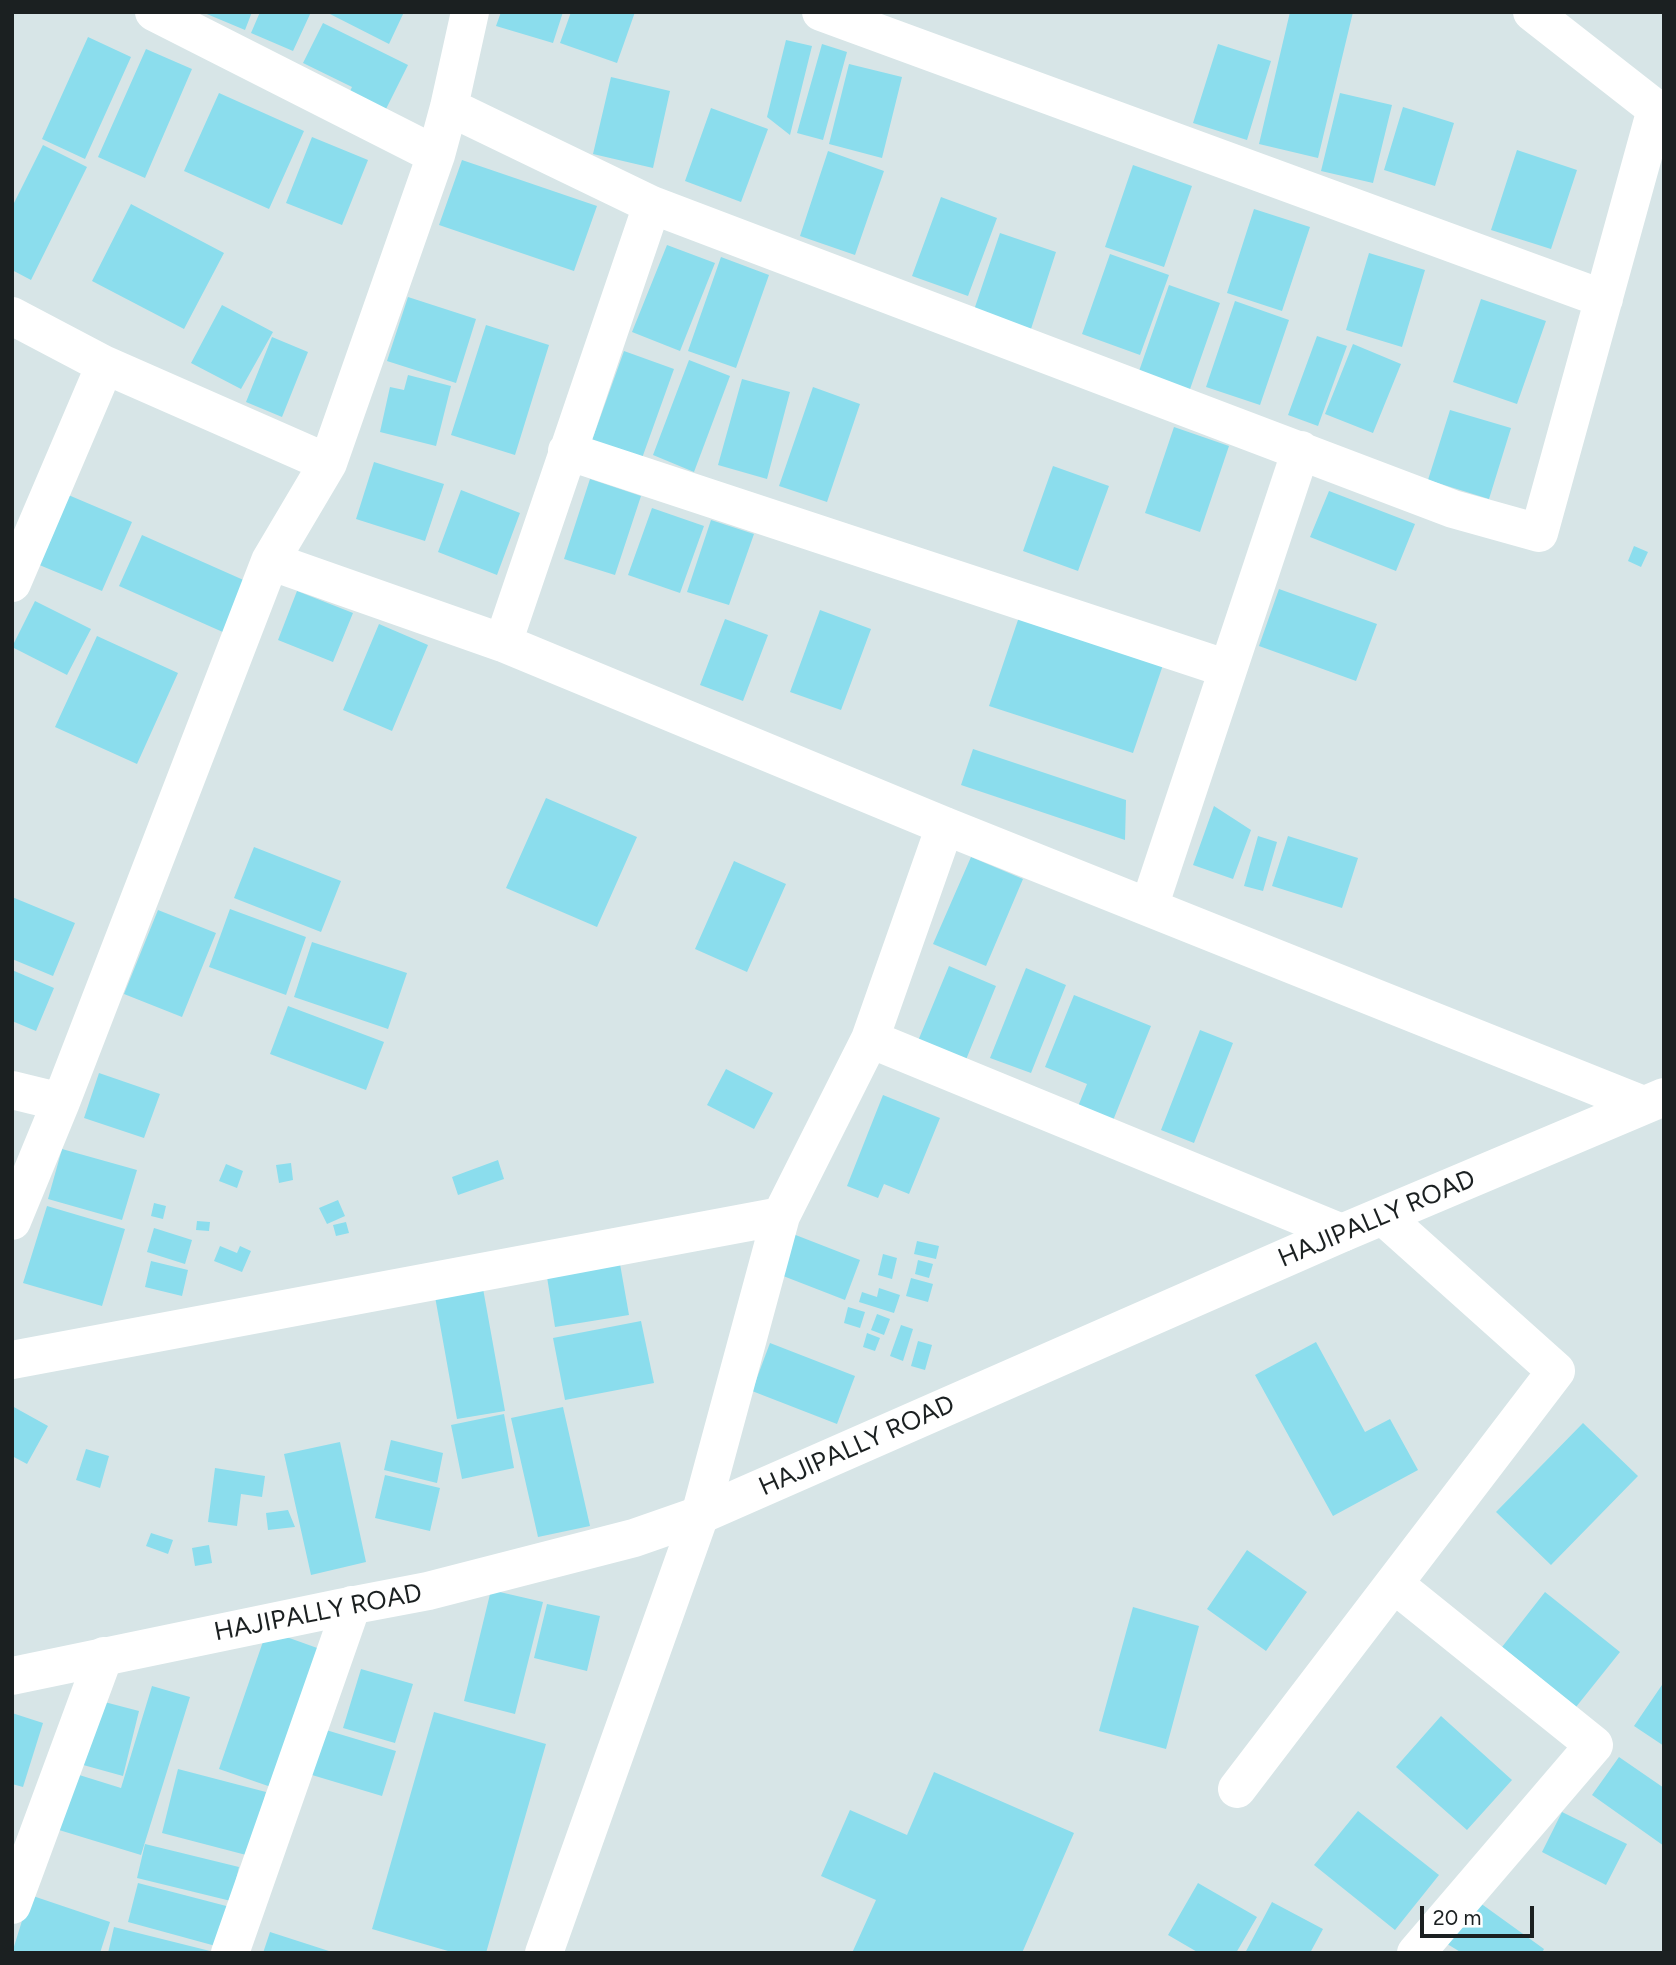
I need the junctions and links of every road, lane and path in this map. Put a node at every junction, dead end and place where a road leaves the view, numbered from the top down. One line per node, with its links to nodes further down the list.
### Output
1 (154, 12): 7 (street)
2 (470, 12): 5 (street)
3 (821, 12): 9 (street)
4 (1532, 12): 6 (street)
5 (449, 107): 7 (street); 8 (street)
6 (1660, 112): 9 (street)
7 (436, 155): 14 (street)
8 (652, 205): 12 (street); 13 (street)
9 (1604, 299): 12 (street)
10 (12, 316): 11 (street)
11 (105, 365): 14 (street); 16 (street)
12 (1301, 450): 18 (street)
13 (567, 451): 17 (street); 18 (street)
14 (328, 463): 15 (street)
15 (270, 561): 17 (street); 24 (street)
16 (12, 583)
17 (503, 643): 19 (street)
18 (1228, 669): 20 (street)
19 (945, 826): 20 (street); 21 (street)
20 (1149, 907): 23 (street)
21 (870, 1039): 25 (street); 28 (street)
22 (12, 1090): 24 (street)
23 (1653, 1101): 26 (street, HAJIPALLY ROAD)
24 (61, 1102): 27 (street)
25 (781, 1216): 29 (street); 30 (street)
26 (1384, 1217): 28 (street, HAJIPALLY ROAD); 31 (street)
27 (12, 1221)
28 (1342, 1233): 30 (street, HAJIPALLY ROAD)
29 (12, 1360)
30 (700, 1515): 32 (street, HAJIPALLY ROAD); 38 (street)
31 (1394, 1584): 35 (street); 39 (street)
32 (352, 1605): 33 (street, HAJIPALLY ROAD); 37 (street)
33 (104, 1656): 34 (street, HAJIPALLY ROAD); 36 (street)
34 (12, 1676)
35 (1237, 1789)
36 (12, 1905)
37 (230, 1953)
38 (544, 1953)
39 (1416, 1953)

